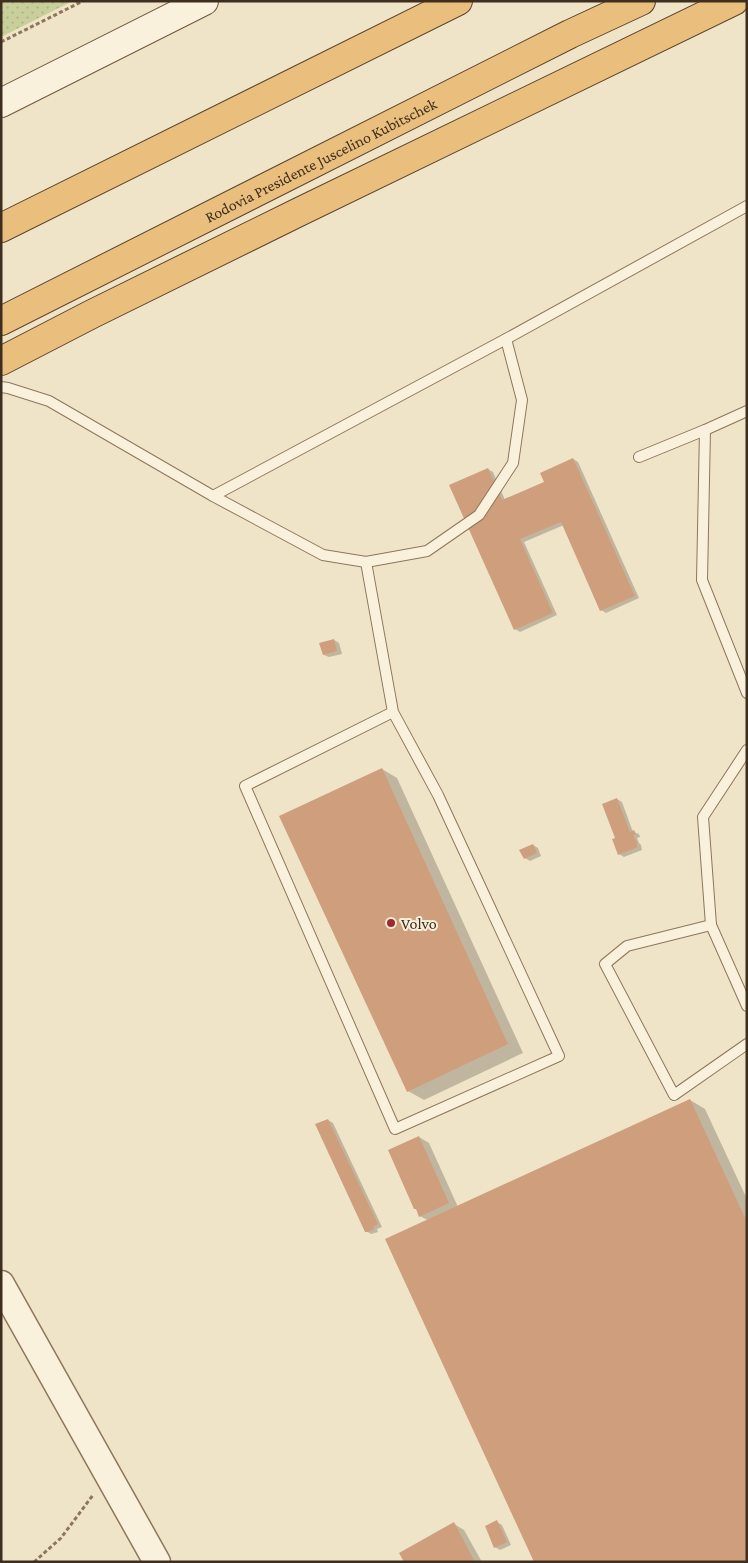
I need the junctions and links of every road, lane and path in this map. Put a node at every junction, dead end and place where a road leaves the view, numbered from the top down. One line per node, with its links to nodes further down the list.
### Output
1 (83, 1): 6 (path)
2 (204, 1): 7 (main road)
3 (458, 1): 9 (highway)
4 (641, 1): 10 (highway, Rodovia Presidente Juscelino Kubitschek)
5 (734, 1): 12 (highway)
6 (1, 42)
7 (1, 103)
8 (747, 206): 11 (lane)
9 (1, 228)
10 (1, 321)
11 (506, 339): 17 (lane); 18 (lane)
12 (1, 361)
13 (1, 388): 17 (lane)
14 (747, 411): 15 (lane)
15 (705, 430): 16 (lane); 19 (lane)
16 (639, 457)
17 (212, 496): 18 (lane)
18 (366, 562): 20 (lane)
19 (747, 693)
20 (394, 712): 20 (lane)
21 (747, 750): 22 (lane)
22 (711, 925): 23 (lane); 24 (lane)
23 (747, 1006)
24 (747, 1044)
25 (1, 1284): 26 (street)
26 (102, 1464): 27 (path); 28 (street)
27 (34, 1562)
28 (157, 1562)

